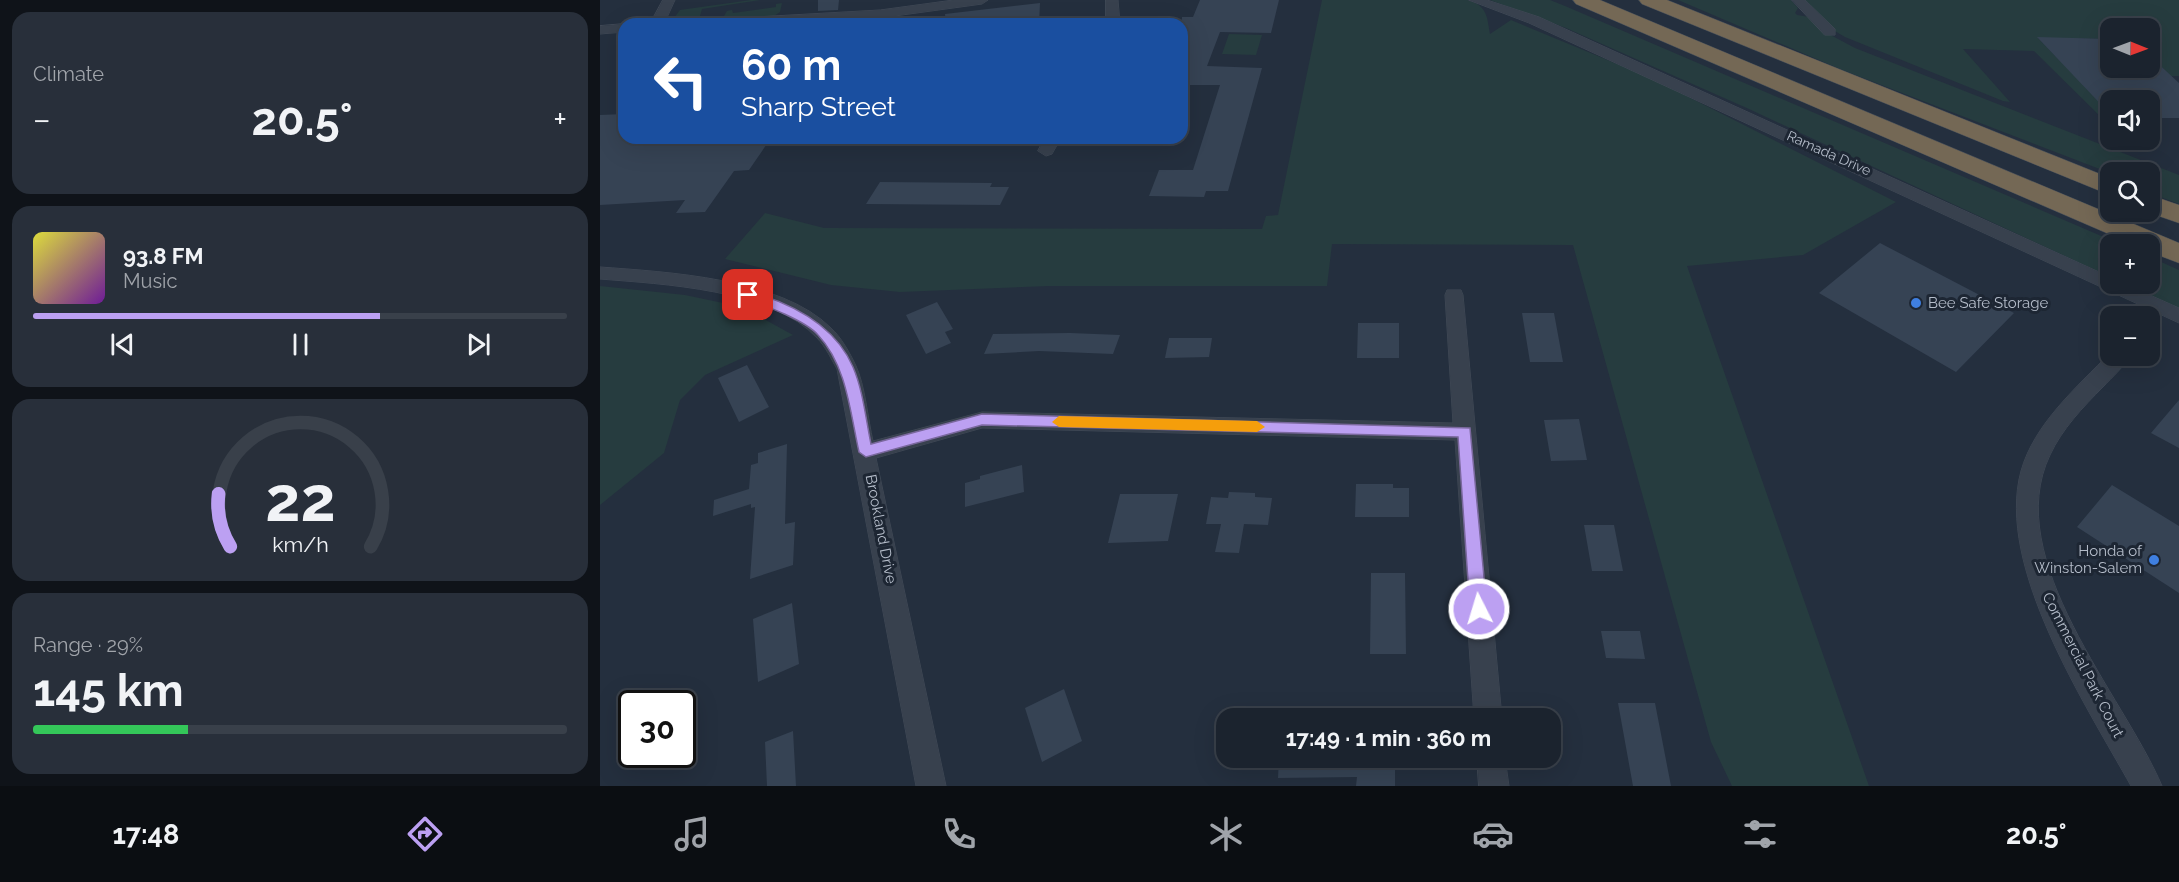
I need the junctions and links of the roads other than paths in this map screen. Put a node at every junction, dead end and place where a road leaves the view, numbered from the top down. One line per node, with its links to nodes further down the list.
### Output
1 (669, 0): 12 (street)
2 (982, 0): 13 (street)
3 (1099, 0): 14 (street)
4 (1112, 0): 15 (street)
5 (1475, 0): 25 (street, Ramada Drive)
6 (1571, 0): 11 (highway)
7 (1583, 0): 11 (highway)
8 (1649, 0): 10 (highway)
9 (1798, 0): 18 (street)
10 (1662, 4): 19 (highway)
11 (1617, 14): 22 (highway)
12 (660, 18)
13 (809, 18)
14 (1100, 18)
15 (1113, 18)
16 (618, 28): 17 (street)
17 (600, 30)
18 (1830, 32)
19 (2100, 183)
20 (2160, 207): 21 (highway)
21 (2179, 215)
22 (2179, 254)
23 (600, 273): 28 (street, Brookland Drive)
24 (1454, 295): 27 (street)
25 (2171, 312)
26 (2111, 366): 33 (street, Commercial Park Court)
27 (1465, 432): 28 (street); 29 (street)
28 (866, 452): 31 (street, Brookland Drive)
29 (1487, 708)
30 (1492, 768): 32 (street)
31 (931, 786)
32 (1494, 786)
33 (2147, 786)

